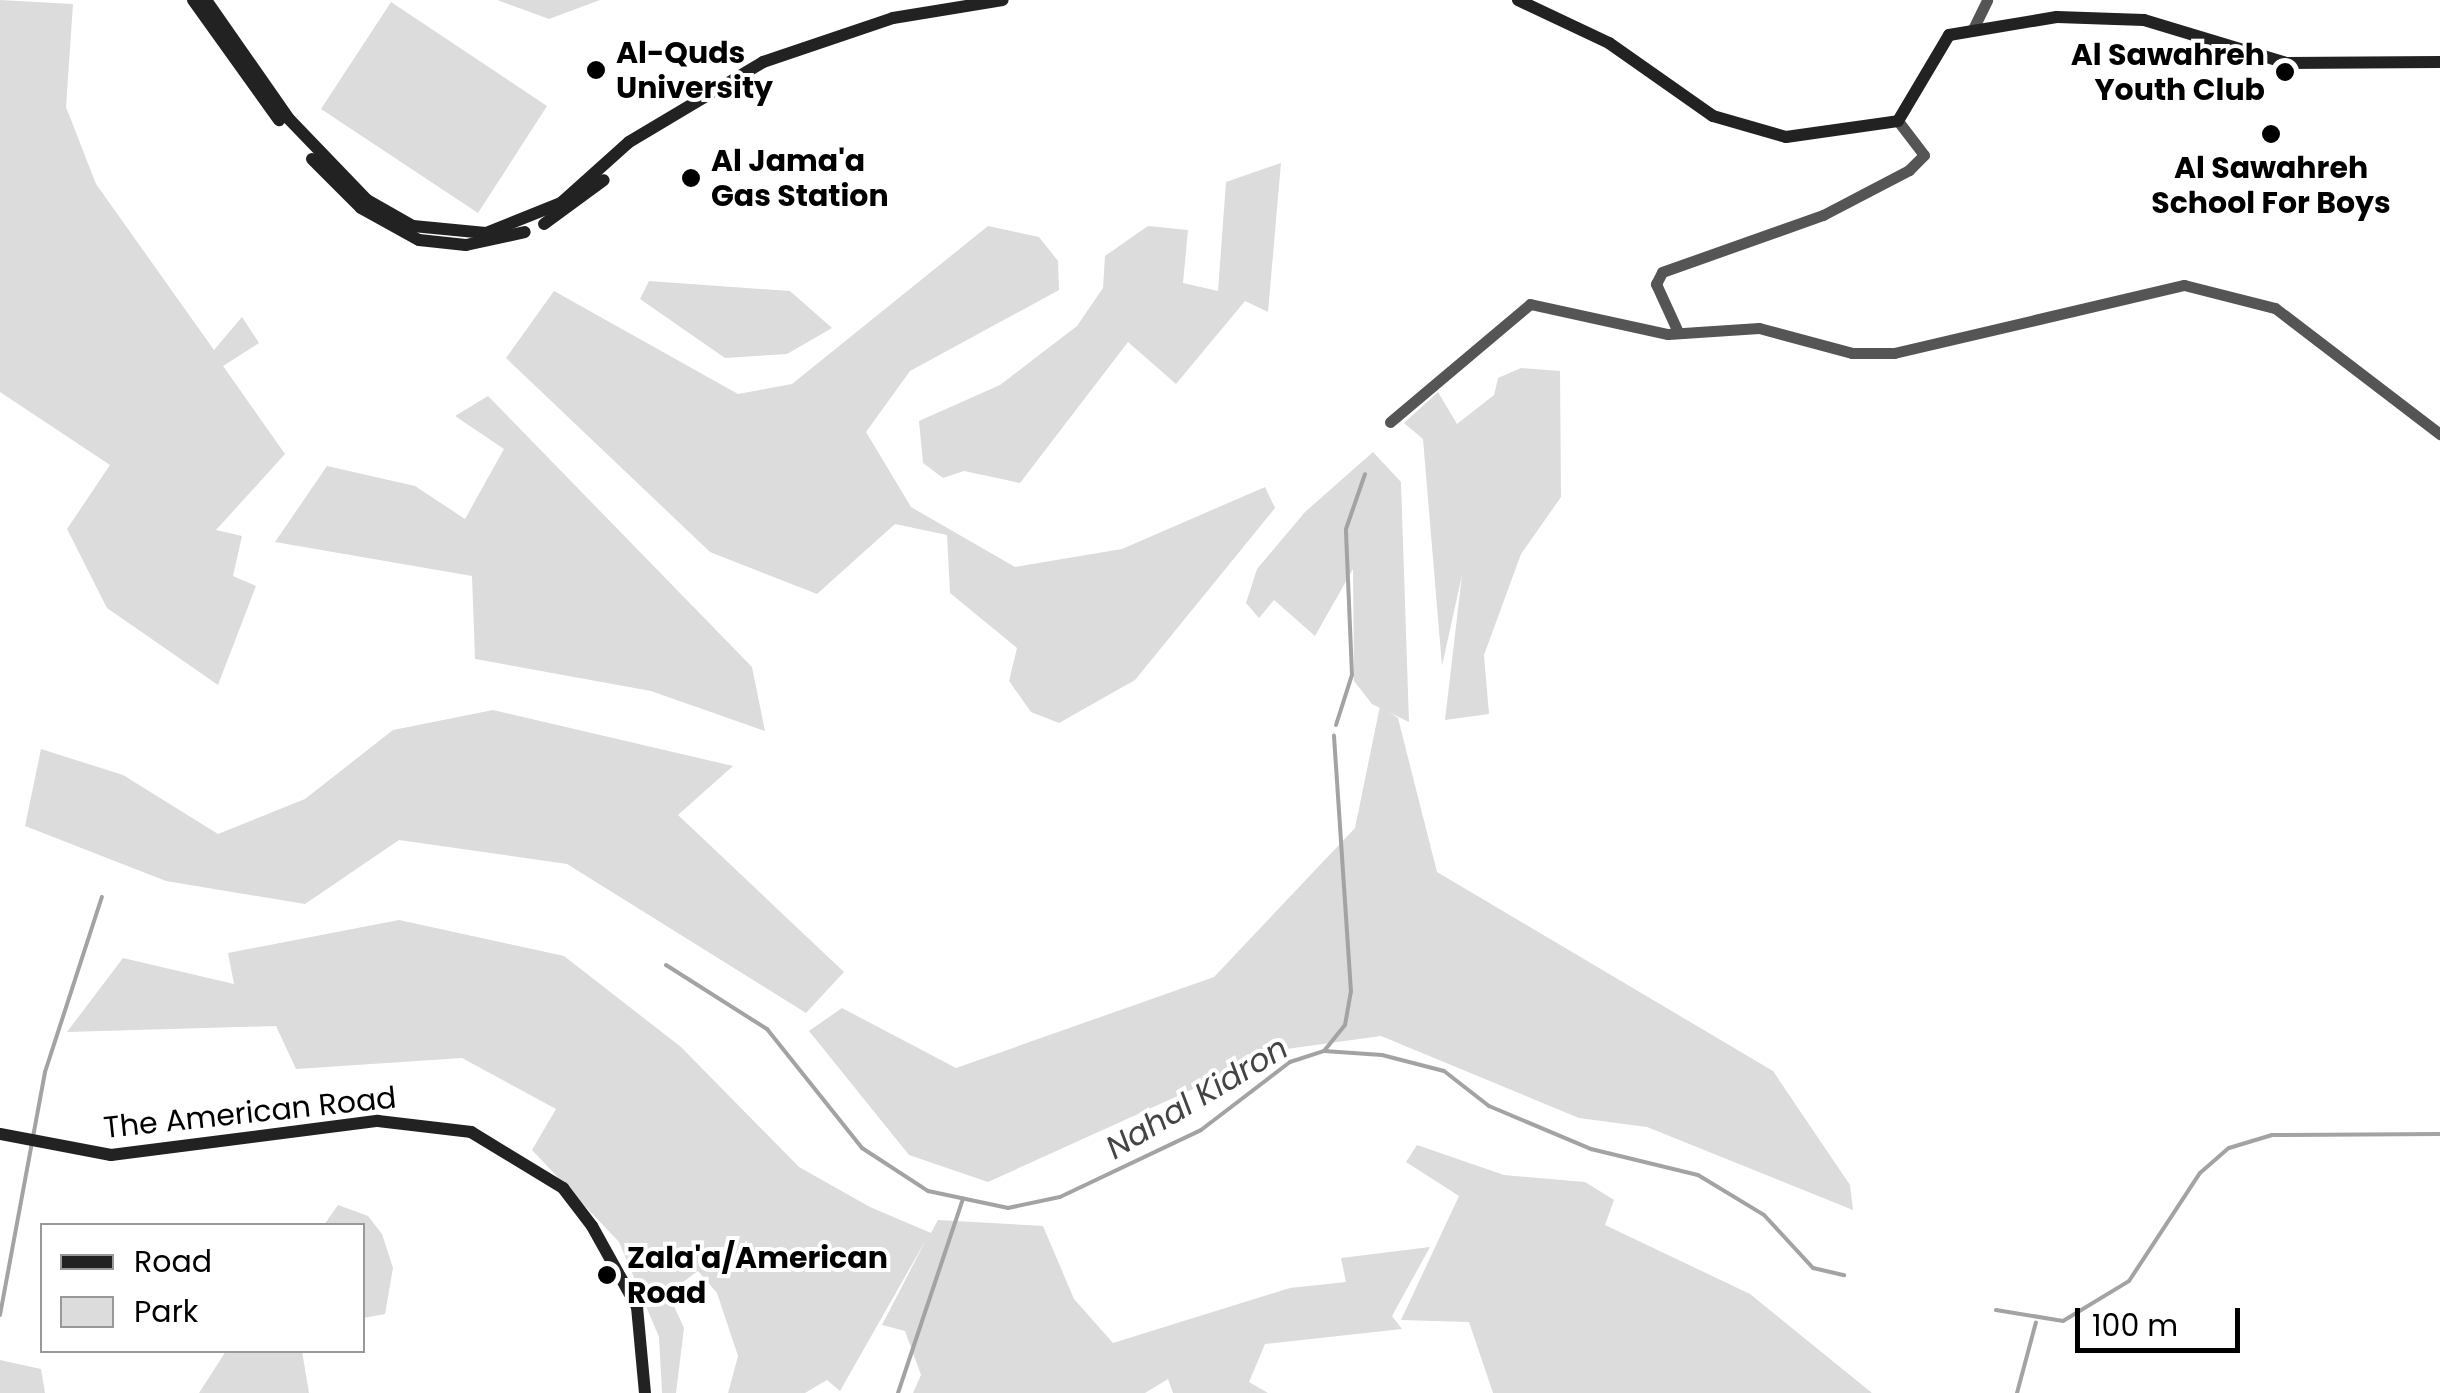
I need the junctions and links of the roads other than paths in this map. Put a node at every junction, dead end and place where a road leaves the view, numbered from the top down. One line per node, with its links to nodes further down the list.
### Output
1 (193, 0): 9 (main road)
2 (206, 0): 9 (main road)
3 (1003, 0): 9 (main road)
4 (1518, 0): 8 (main road)
5 (1987, 0): 6 (street)
6 (1974, 27): 7 (main road); 8 (main road)
7 (2440, 62)
8 (1898, 121): 10 (street)
9 (650, 130)
10 (1678, 332): 11 (street); 12 (street)
11 (1390, 422)
12 (2440, 434)
13 (0, 1134): 14 (main road, The American Road)
14 (645, 1393)

